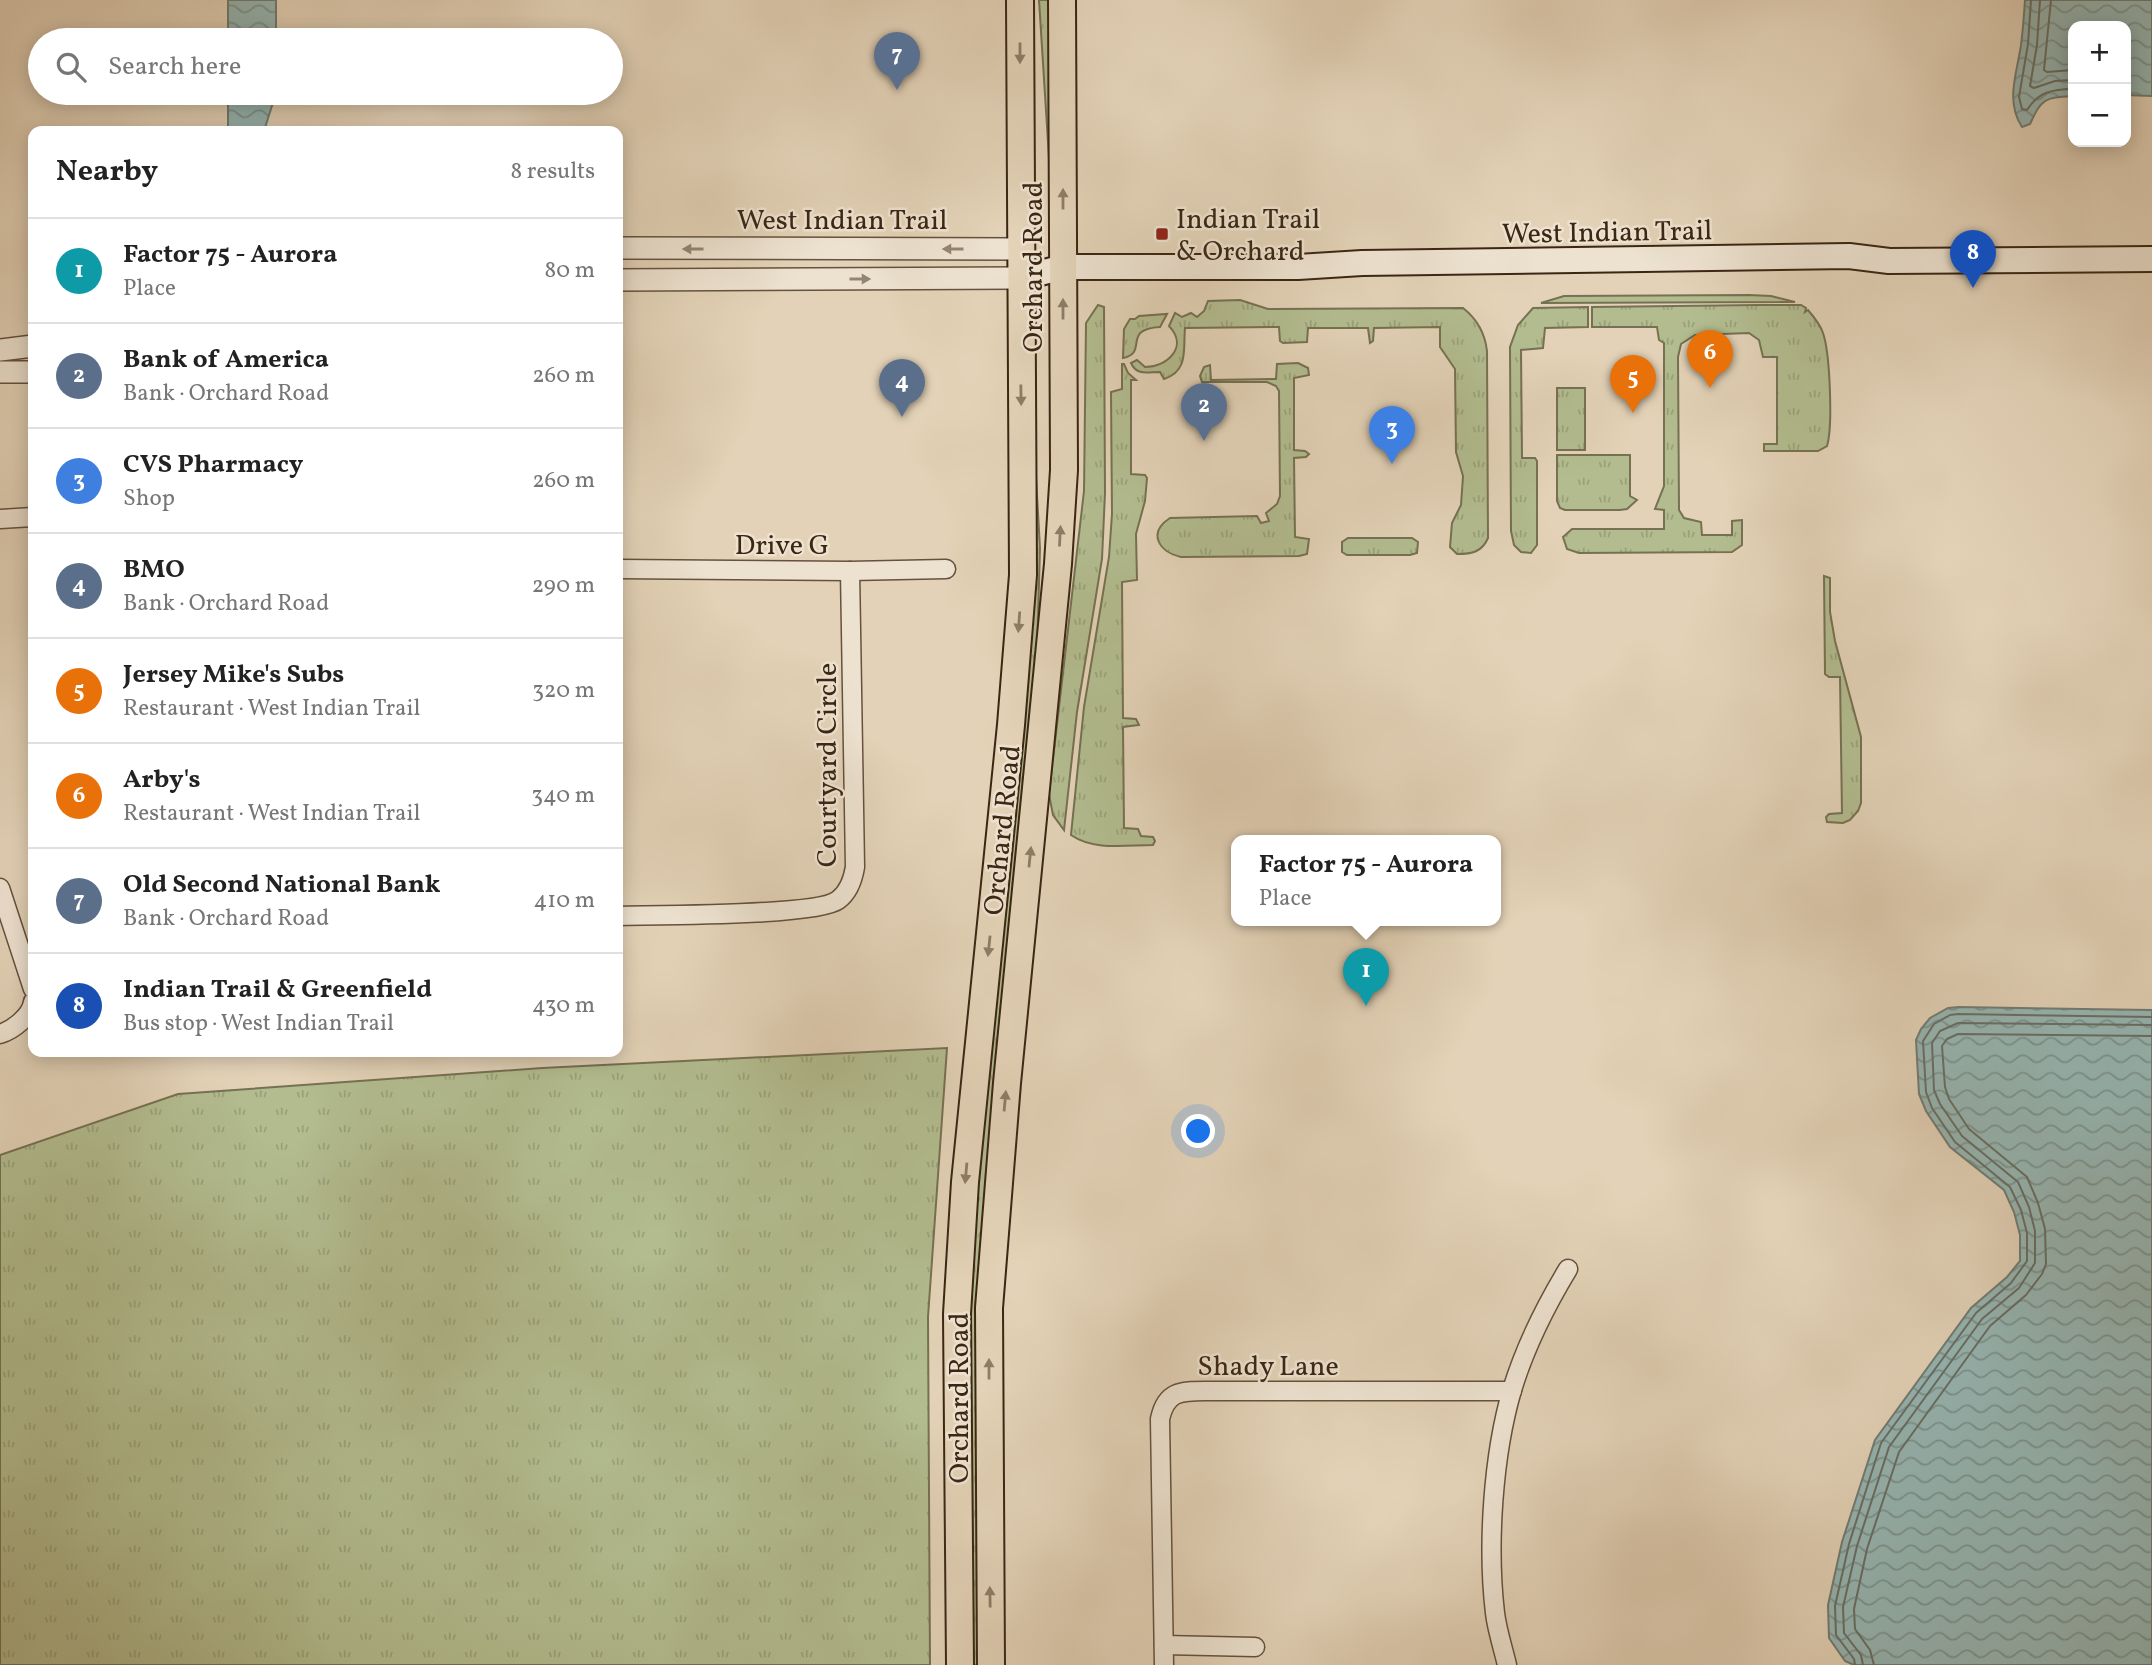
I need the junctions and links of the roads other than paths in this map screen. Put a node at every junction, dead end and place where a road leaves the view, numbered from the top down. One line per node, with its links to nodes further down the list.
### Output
1 (1020, 0): 4 (main road, Orchard Road, one-way to 4)
2 (1062, 0): 6 (main road, Orchard Road, one-way to 2)
3 (623, 248): 4 (street, West Indian Trail, one-way to 3)
4 (1021, 249): 6 (main road, West Indian Trail); 7 (main road, Orchard Road)
5 (2152, 259): 6 (main road, West Indian Trail)
6 (1063, 267): 7 (main road, West Indian Trail); 28 (main road, Orchard Road, one-way to 6)
7 (1022, 278): 8 (street, West Indian Trail, one-way to 7); 27 (main road, Orchard Road, one-way to 27)
8 (623, 280)
9 (28, 347): 10 (street)
10 (0, 350)
11 (0, 372): 12 (street)
12 (28, 372)
13 (28, 517): 14 (street)
14 (0, 519)
15 (623, 569): 17 (street, Drive G)
16 (946, 569): 17 (street, Drive G)
17 (850, 571): 19 (street, Courtyard Circle)
18 (0, 888): 20 (street)
19 (623, 916)
20 (28, 974)
21 (28, 1014): 22 (street)
22 (0, 1034)
23 (1568, 1269): 24 (street)
24 (1512, 1391): 25 (street, Shady Lane); 30 (street)
25 (1164, 1646): 26 (street); 29 (street, Shady Lane)
26 (1255, 1647)
27 (960, 1665)
28 (991, 1665)
29 (1164, 1665)
30 (1507, 1665)

